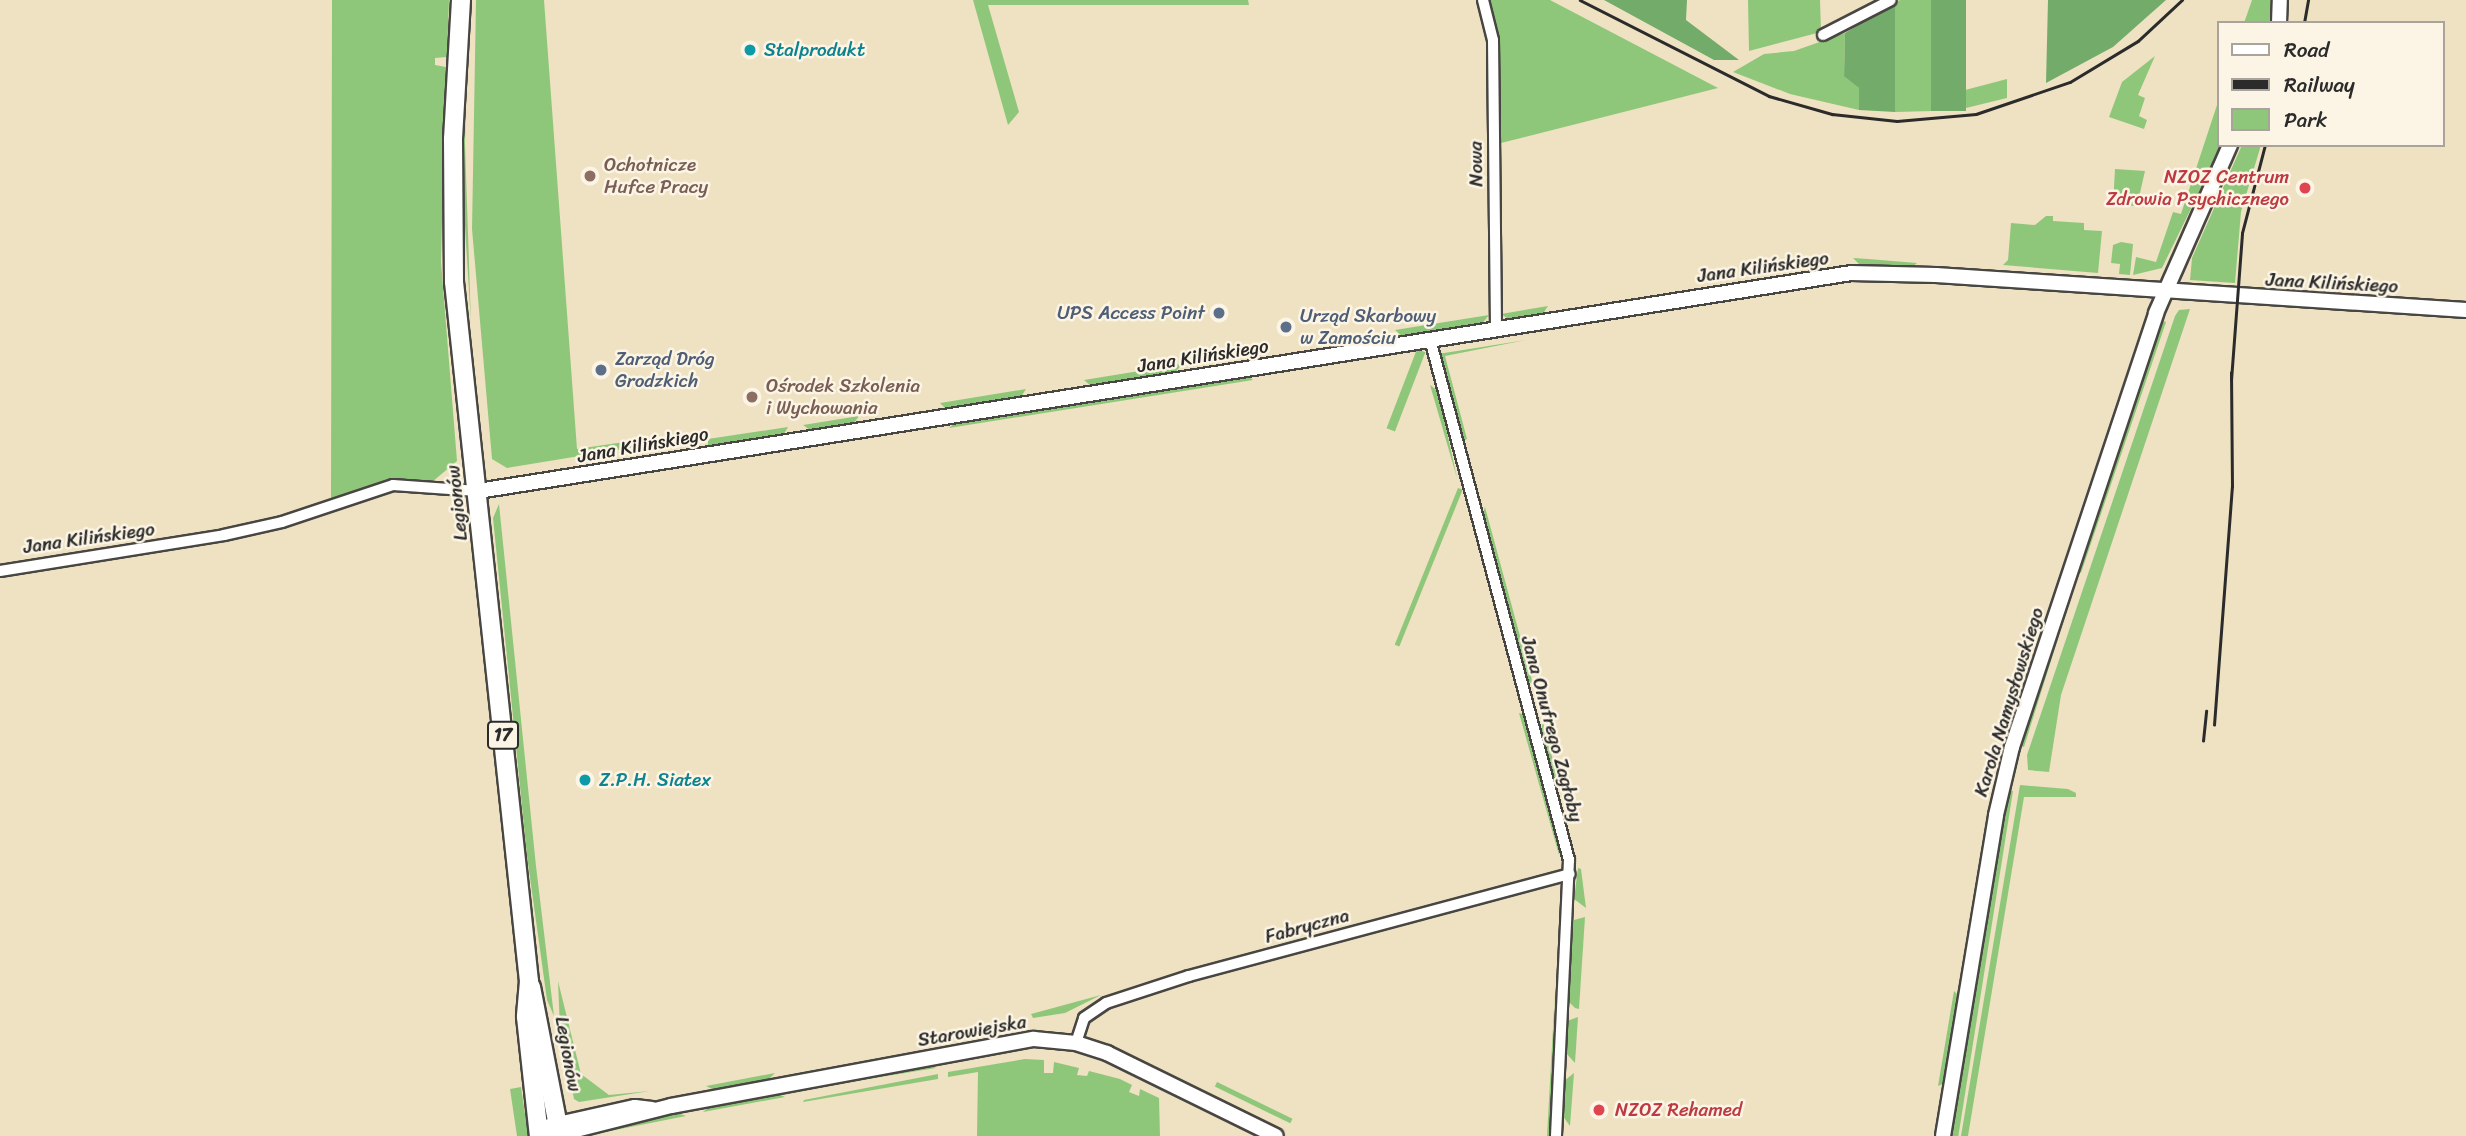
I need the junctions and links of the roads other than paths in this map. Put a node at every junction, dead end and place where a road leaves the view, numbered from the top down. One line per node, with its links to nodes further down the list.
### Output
1 (459, 0): 12 (highway, Legionów / 17)
2 (1483, 0): 10 (street, Nowa)
3 (1891, 0): 6 (street)
4 (2280, 0): 5 (street)
5 (2280, 21)
6 (1823, 35)
7 (2229, 147): 8 (street, Karola Namysłowskiego)
8 (2164, 292): 9 (street, Jana Kilińskiego); 10 (street, Jana Kilińskiego); 21 (street, Karola Namysłowskiego)
9 (2466, 310)
10 (1496, 328): 11 (street, Jana Kilińskiego)
11 (1430, 339): 12 (street, Jana Kilińskiego); 14 (street, Jana Onufrego Zagłoby)
12 (478, 491): 13 (street, Jana Kilińskiego); 15 (highway, Legionów / 17)
13 (0, 571)
14 (1570, 874): 16 (street, Fabryczna); 20 (street, Jana Onufrego Zagłoby)
15 (529, 981): 17 (highway, Legionów / 17); 18 (highway, Legionów / 17)
16 (1076, 1043): 17 (street, Starowiejska); 19 (street, Starowiejska)
17 (559, 1130): 18 (street, Starowiejska)
18 (539, 1133)
19 (1276, 1136)
20 (1556, 1136)
21 (1943, 1136)

